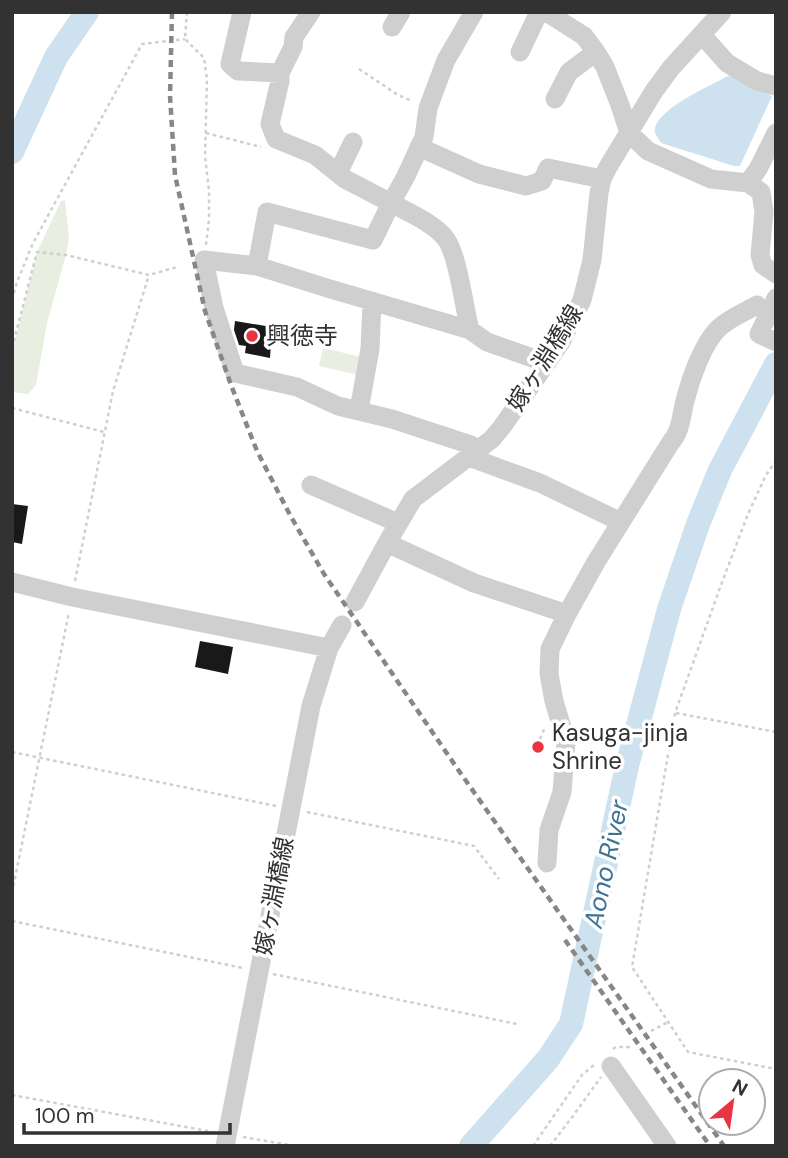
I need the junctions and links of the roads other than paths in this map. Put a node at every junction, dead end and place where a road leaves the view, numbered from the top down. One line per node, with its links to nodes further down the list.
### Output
1 (242, 12): 10 (street)
2 (311, 12): 10 (street)
3 (474, 12): 16 (street)
4 (539, 12): 8 (street)
5 (545, 12): 9 (street)
6 (722, 12): 7 (street, 嫁ヶ淵橋線)
7 (702, 35): 11 (street); 13 (street, 嫁ヶ淵橋線)
8 (520, 52)
9 (596, 52): 12 (street); 13 (street)
10 (280, 73): 17 (street)
11 (776, 86)
12 (555, 99)
13 (629, 133): 18 (street, 嫁ヶ淵橋線); 19 (street)
14 (776, 134): 19 (street)
15 (353, 142): 17 (street)
16 (419, 147): 18 (street); 20 (street)
17 (338, 173): 20 (street)
18 (602, 179): 27 (street, 嫁ヶ淵橋線)
19 (748, 183): 22 (street)
20 (391, 203): 21 (street); 25 (street)
21 (257, 266): 23 (street); 28 (street)
22 (776, 274)
23 (372, 301): 25 (street); 28 (street)
24 (767, 301): 26 (street); 31 (street)
25 (470, 330): 27 (street)
26 (767, 338)
27 (547, 363): 29 (street, 嫁ヶ淵橋線)
28 (359, 410): 29 (street)
29 (474, 453): 31 (street); 32 (street, 嫁ヶ淵橋線)
30 (311, 485): 32 (street)
31 (621, 522): 36 (street)
32 (398, 523): 33 (street, 嫁ヶ淵橋線)
33 (387, 543): 35 (street, 嫁ヶ淵橋線); 36 (street)
34 (12, 582): 38 (street)
35 (355, 602)
36 (567, 614): 39 (street)
37 (342, 625): 38 (street, 嫁ヶ淵橋線)
38 (329, 648): 41 (street, 嫁ヶ淵橋線)
39 (547, 863)
40 (606, 1060): 42 (street)
41 (226, 1140)
42 (667, 1146)

